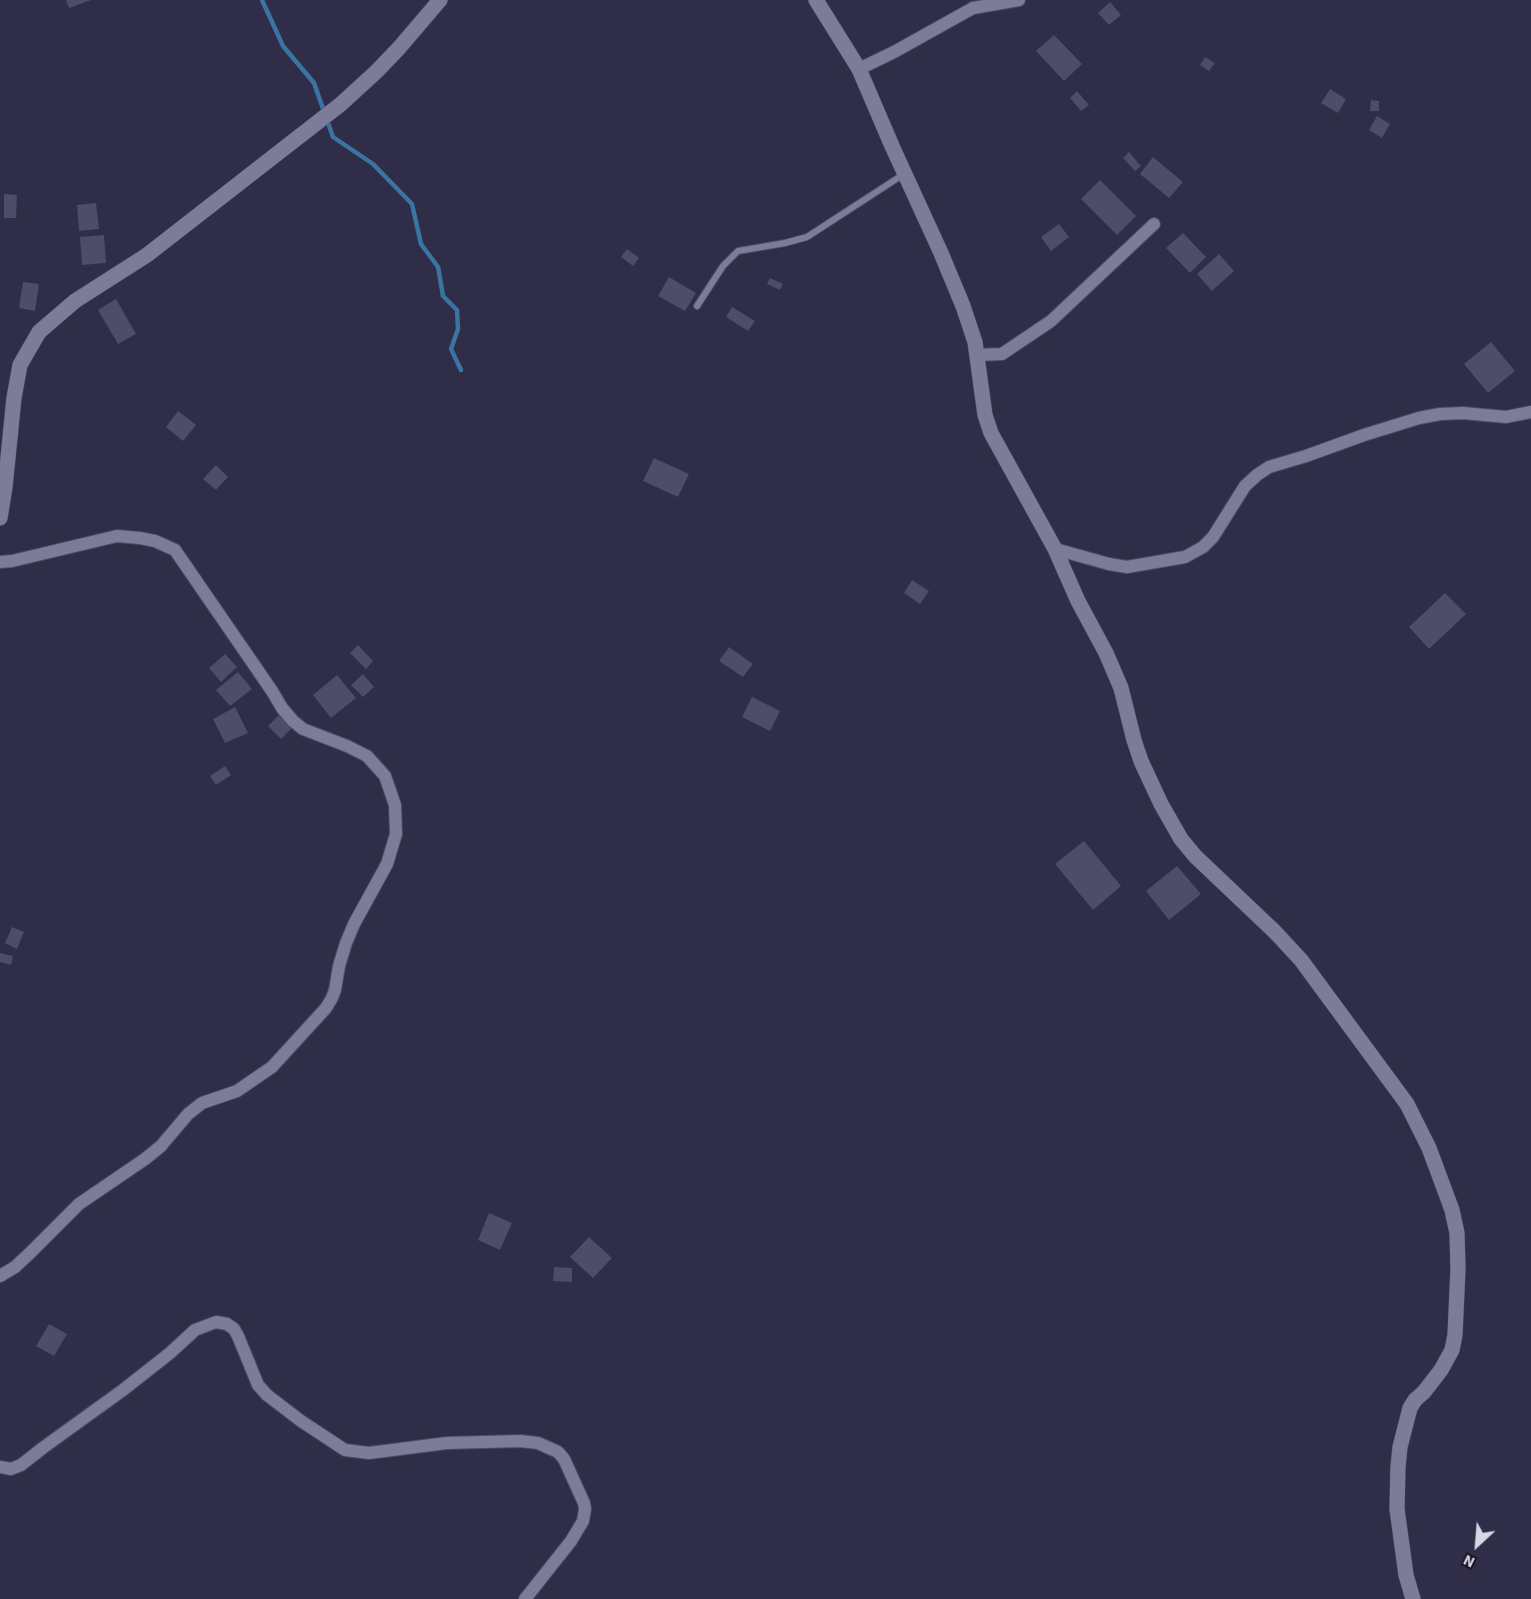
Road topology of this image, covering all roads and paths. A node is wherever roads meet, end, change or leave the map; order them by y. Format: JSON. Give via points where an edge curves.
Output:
{"nodes":[{"id":1,"x":440,"y":0,"type":"edge"},
{"id":2,"x":816,"y":0,"type":"edge"},
{"id":3,"x":1019,"y":0,"type":"edge"},
{"id":4,"x":858,"y":69,"type":"junction"},
{"id":5,"x":904,"y":174,"type":"junction"},
{"id":6,"x":1154,"y":224,"type":"dead end"},
{"id":7,"x":697,"y":306,"type":"dead end"},
{"id":8,"x":976,"y":355,"type":"junction"},
{"id":9,"x":1531,"y":412,"type":"edge"},
{"id":10,"x":0,"y":518,"type":"edge"},
{"id":11,"x":1055,"y":549,"type":"junction"},
{"id":12,"x":0,"y":562,"type":"edge"},
{"id":13,"x":0,"y":1276,"type":"edge"},
{"id":14,"x":0,"y":1467,"type":"edge"},
{"id":15,"x":525,"y":1599,"type":"edge"},
{"id":16,"x":1413,"y":1599,"type":"edge"}],
"edges":[{"from":1,"to":10,"type":"street","via":[[377,71],[326,115],[147,255],[75,301],[39,332],[20,365]]},
{"from":2,"to":4,"type":"street"},
{"from":3,"to":4,"type":"street","via":[[973,8]]},
{"from":4,"to":5,"type":"street"},
{"from":5,"to":7,"type":"lane","via":[[807,237],[738,251],[723,266]]},
{"from":5,"to":8,"type":"street","via":[[963,306]]},
{"from":6,"to":8,"type":"street","via":[[1051,321],[1002,354]]},
{"from":8,"to":11,"type":"street","via":[[991,433]]},
{"from":9,"to":11,"type":"street","via":[[1506,417],[1463,413],[1419,418],[1269,467],[1245,486],[1213,537],[1185,557],[1127,567]]},
{"from":11,"to":16,"type":"street","via":[[1121,688],[1141,761],[1181,839],[1301,960],[1407,1104],[1429,1148],[1452,1210],[1458,1268],[1452,1350],[1433,1382],[1410,1408],[1400,1447],[1397,1509]]},
{"from":12,"to":13,"type":"street","via":[[117,536],[148,539],[175,550],[293,721],[367,756],[385,776],[395,805],[396,834],[387,864],[346,943],[332,998],[318,1016],[272,1067],[237,1091],[202,1103],[145,1159],[79,1204],[15,1267]]},
{"from":14,"to":15,"type":"street","via":[[11,1469],[21,1465],[123,1390],[195,1330],[216,1322],[227,1324],[238,1336],[258,1385],[267,1395],[345,1450],[369,1453],[447,1443],[520,1441],[538,1443],[558,1452],[584,1503],[583,1521]]}]}
